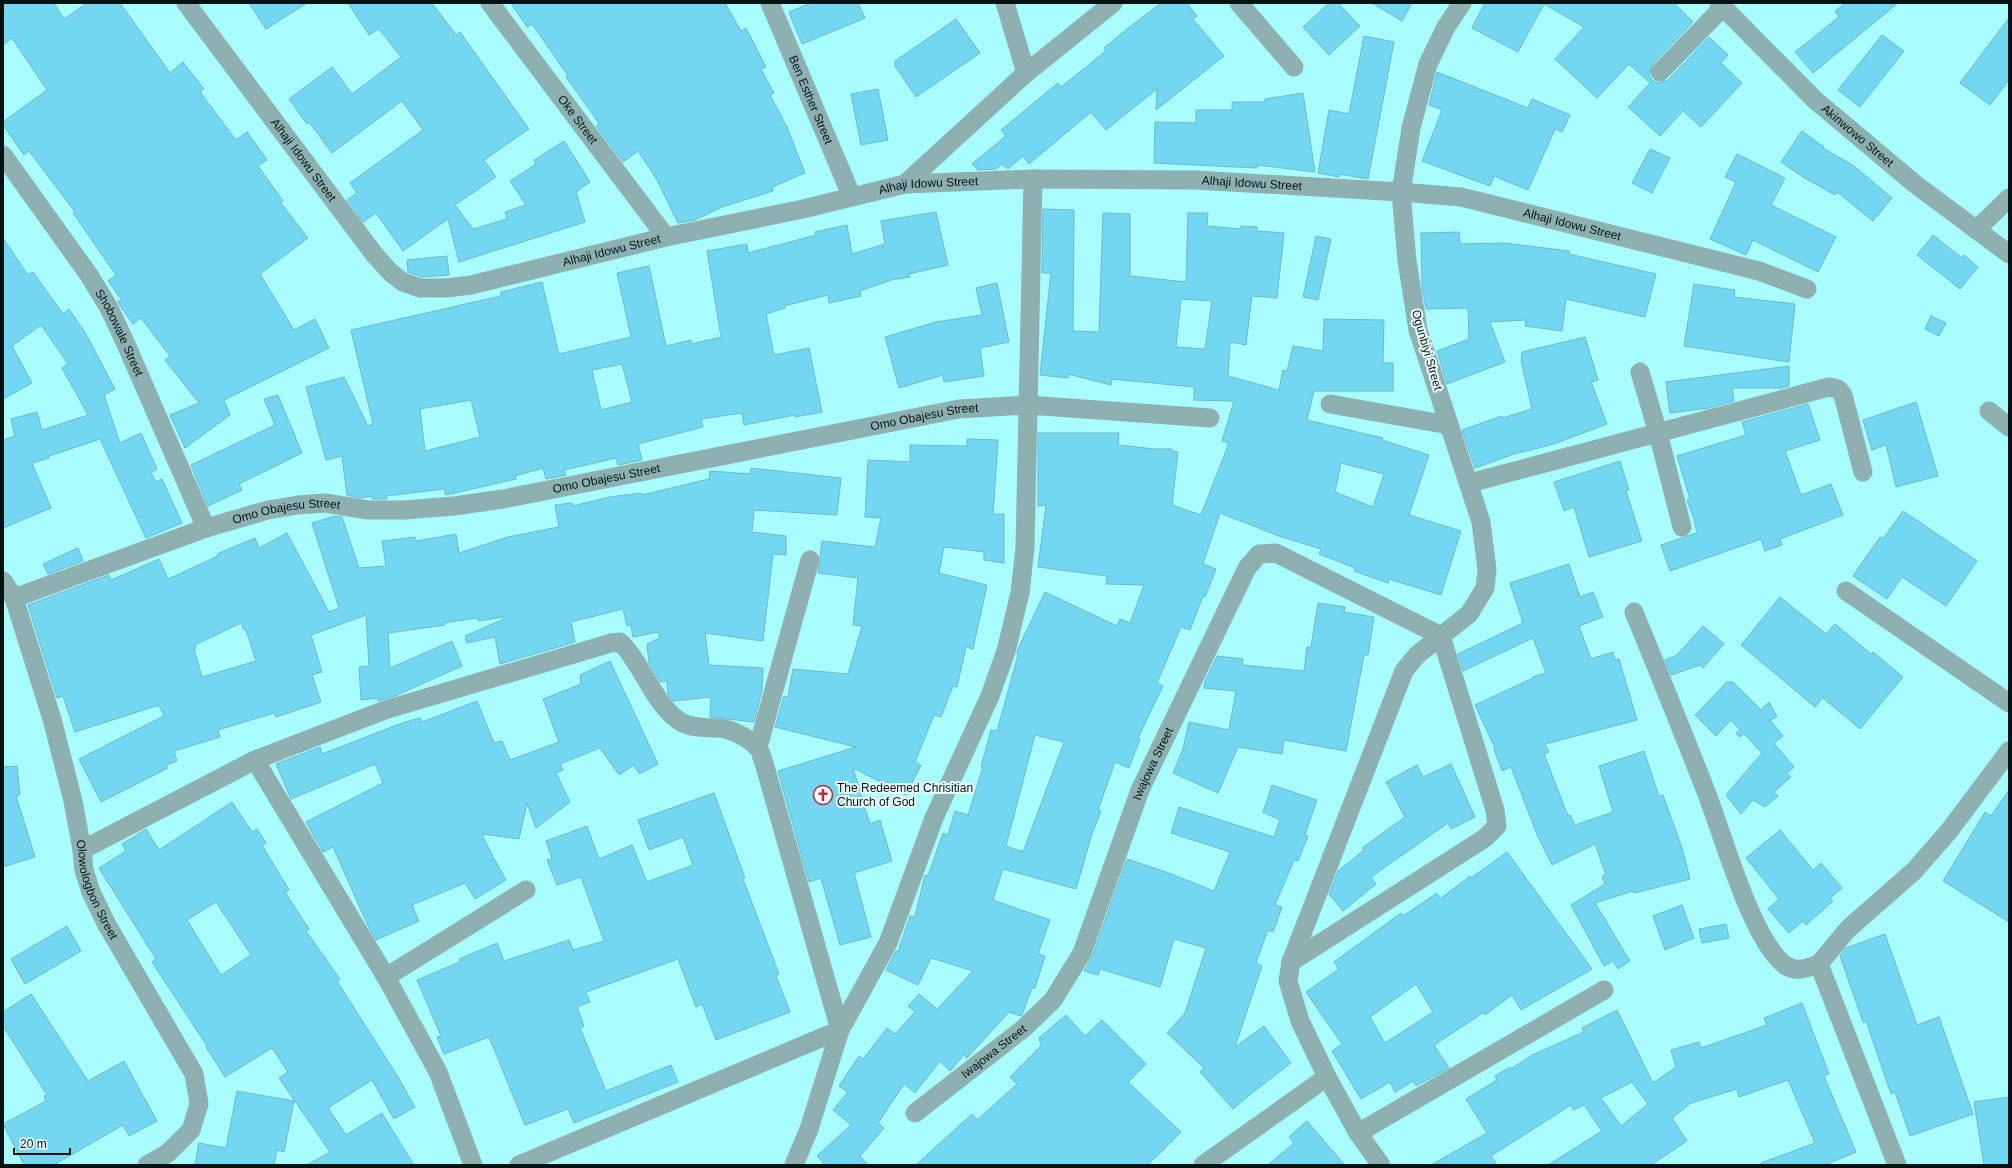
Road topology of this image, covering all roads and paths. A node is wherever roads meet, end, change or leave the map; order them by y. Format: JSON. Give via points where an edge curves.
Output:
{"nodes":[{"id":1,"x":186,"y":3,"type":"edge"},
{"id":2,"x":490,"y":3,"type":"edge"},
{"id":3,"x":770,"y":3,"type":"edge"},
{"id":4,"x":1005,"y":3,"type":"edge"},
{"id":5,"x":1113,"y":3,"type":"edge"},
{"id":6,"x":1239,"y":3,"type":"edge"},
{"id":7,"x":1462,"y":3,"type":"edge"},
{"id":8,"x":1721,"y":5,"type":"edge"},
{"id":9,"x":1294,"y":67,"type":"dead end"},
{"id":10,"x":1660,"y":72,"type":"dead end"},
{"id":11,"x":1026,"y":73,"type":"junction"},
{"id":12,"x":3,"y":155,"type":"edge"},
{"id":13,"x":1032,"y":179,"type":"junction"},
{"id":14,"x":905,"y":184,"type":"junction"},
{"id":15,"x":1401,"y":192,"type":"junction"},
{"id":16,"x":852,"y":196,"type":"junction"},
{"id":17,"x":2009,"y":198,"type":"edge"},
{"id":18,"x":1976,"y":230,"type":"junction"},
{"id":19,"x":666,"y":237,"type":"junction"},
{"id":20,"x":2009,"y":254,"type":"edge"},
{"id":21,"x":1807,"y":289,"type":"dead end"},
{"id":22,"x":1640,"y":372,"type":"dead end"},
{"id":23,"x":1330,"y":404,"type":"dead end"},
{"id":24,"x":1028,"y":405,"type":"junction"},
{"id":25,"x":1989,"y":411,"type":"dead end"},
{"id":26,"x":1210,"y":418,"type":"dead end"},
{"id":27,"x":1449,"y":425,"type":"junction"},
{"id":28,"x":2009,"y":427,"type":"edge"},
{"id":29,"x":1658,"y":433,"type":"junction"},
{"id":30,"x":1863,"y":472,"type":"dead end"},
{"id":31,"x":1470,"y":483,"type":"junction"},
{"id":32,"x":1682,"y":527,"type":"dead end"},
{"id":33,"x":206,"y":528,"type":"junction"},
{"id":34,"x":810,"y":560,"type":"dead end"},
{"id":35,"x":3,"y":581,"type":"edge"},
{"id":36,"x":1846,"y":591,"type":"dead end"},
{"id":37,"x":14,"y":598,"type":"junction"},
{"id":38,"x":1634,"y":612,"type":"dead end"},
{"id":39,"x":1440,"y":636,"type":"junction"},
{"id":40,"x":2009,"y":703,"type":"edge"},
{"id":41,"x":758,"y":747,"type":"junction"},
{"id":42,"x":2009,"y":751,"type":"edge"},
{"id":43,"x":255,"y":760,"type":"junction"},
{"id":44,"x":82,"y":850,"type":"junction"},
{"id":45,"x":526,"y":890,"type":"dead end"},
{"id":46,"x":1291,"y":962,"type":"junction"},
{"id":47,"x":1819,"y":964,"type":"junction"},
{"id":48,"x":386,"y":977,"type":"junction"},
{"id":49,"x":1604,"y":990,"type":"dead end"},
{"id":50,"x":840,"y":1030,"type":"junction"},
{"id":51,"x":1327,"y":1077,"type":"junction"},
{"id":52,"x":914,"y":1113,"type":"dead end"},
{"id":53,"x":1358,"y":1133,"type":"junction"},
{"id":54,"x":147,"y":1165,"type":"edge"},
{"id":55,"x":473,"y":1165,"type":"edge"},
{"id":56,"x":519,"y":1165,"type":"edge"},
{"id":57,"x":794,"y":1165,"type":"edge"},
{"id":58,"x":1203,"y":1165,"type":"edge"},
{"id":59,"x":1381,"y":1165,"type":"edge"},
{"id":60,"x":1897,"y":1165,"type":"edge"}],
"edges":[{"from":1,"to":19,"type":"street","name":"Alhaji Idowu Street","via":[[374,254],[402,282],[420,288],[471,285]]},
{"from":2,"to":19,"type":"street","name":"Oke Street"},
{"from":3,"to":16,"type":"street","name":"Ben Esther Street"},
{"from":4,"to":11,"type":"street"},
{"from":5,"to":11,"type":"street"},
{"from":6,"to":9,"type":"street"},
{"from":7,"to":15,"type":"street","name":"Ogunbiyi Street","via":[[1446,27],[1428,64],[1411,128]]},
{"from":8,"to":10,"type":"street"},
{"from":8,"to":18,"type":"street","name":"Akinwowo Street","via":[[1814,100],[1915,184]]},
{"from":11,"to":14,"type":"street"},
{"from":12,"to":33,"type":"street","name":"Shobowale Street","via":[[89,275],[109,308]]},
{"from":13,"to":14,"type":"street","name":"Alhaji Idowu Street"},
{"from":13,"to":15,"type":"street","name":"Alhaji Idowu Street","via":[[1196,180]]},
{"from":13,"to":24,"type":"street"},
{"from":14,"to":16,"type":"street","name":"Alhaji Idowu Street"},
{"from":15,"to":21,"type":"street","name":"Alhaji Idowu Street","via":[[1461,197],[1759,271]]},
{"from":15,"to":27,"type":"street","name":"Ogunbiyi Street","via":[[1408,268],[1418,330]]},
{"from":16,"to":19,"type":"street","name":"Alhaji Idowu Street","via":[[803,209]]},
{"from":17,"to":18,"type":"street"},
{"from":18,"to":20,"type":"street","name":"Akinwowo Street"},
{"from":22,"to":29,"type":"street"},
{"from":23,"to":27,"type":"street"},
{"from":24,"to":26,"type":"street","name":"Omo Obajesu Street"},
{"from":24,"to":33,"type":"street","name":"Omo Obajesu Street","via":[[959,410],[503,499],[454,506],[368,510],[325,503],[298,504]]},
{"from":24,"to":50,"type":"street","via":[[1026,548],[1020,593],[1006,651],[990,696],[931,825],[888,943]]},
{"from":25,"to":28,"type":"street"},
{"from":27,"to":31,"type":"street","name":"Ogunbiyi Street"},
{"from":29,"to":30,"type":"street","via":[[1828,387],[1838,389],[1843,395]]},
{"from":29,"to":31,"type":"street"},
{"from":29,"to":32,"type":"street"},
{"from":31,"to":39,"type":"street","name":"Ogunbiyi Street","via":[[1481,522],[1487,570],[1485,588],[1469,614]]},
{"from":33,"to":37,"type":"street","name":"Omo Obajesu Street"},
{"from":34,"to":41,"type":"street"},
{"from":35,"to":37,"type":"street","name":"Olowologbon Street"},
{"from":36,"to":40,"type":"street"},
{"from":37,"to":44,"type":"street","name":"Olowologbon Street","via":[[52,719],[73,801]]},
{"from":38,"to":47,"type":"street","via":[[1759,930],[1784,964],[1793,969],[1806,969]]},
{"from":39,"to":46,"type":"street","name":"Ogunbiyi Street","via":[[1417,655],[1404,671]]},
{"from":39,"to":46,"type":"street","via":[[1495,810],[1497,826],[1485,838]]},
{"from":39,"to":52,"type":"street","name":"Iwajowa Street","via":[[1276,553],[1259,554],[1247,568],[1140,790],[1078,960],[1052,1000],[1024,1028]]},
{"from":41,"to":43,"type":"street","via":[[740,735],[721,728],[697,727],[682,723],[650,687],[620,642],[385,710]]},
{"from":41,"to":50,"type":"street"},
{"from":42,"to":47,"type":"street","via":[[1949,831],[1914,871],[1848,930]]},
{"from":43,"to":44,"type":"street"},
{"from":43,"to":48,"type":"street"},
{"from":44,"to":54,"type":"street","name":"Olowologbon Street","via":[[88,884],[107,925],[194,1074],[199,1104],[191,1130],[168,1153]]},
{"from":45,"to":48,"type":"street"},
{"from":46,"to":51,"type":"street","name":"Ogunbiyi Street","via":[[1288,981],[1293,1003]]},
{"from":47,"to":60,"type":"street"},
{"from":48,"to":55,"type":"street","via":[[438,1072]]},
{"from":49,"to":53,"type":"street"},
{"from":50,"to":56,"type":"street"},
{"from":50,"to":57,"type":"street","via":[[809,1129]]},
{"from":51,"to":53,"type":"street","name":"Ogunbiyi Street"},
{"from":51,"to":58,"type":"street"},
{"from":53,"to":59,"type":"street","name":"Ogunbiyi Street"}]}
